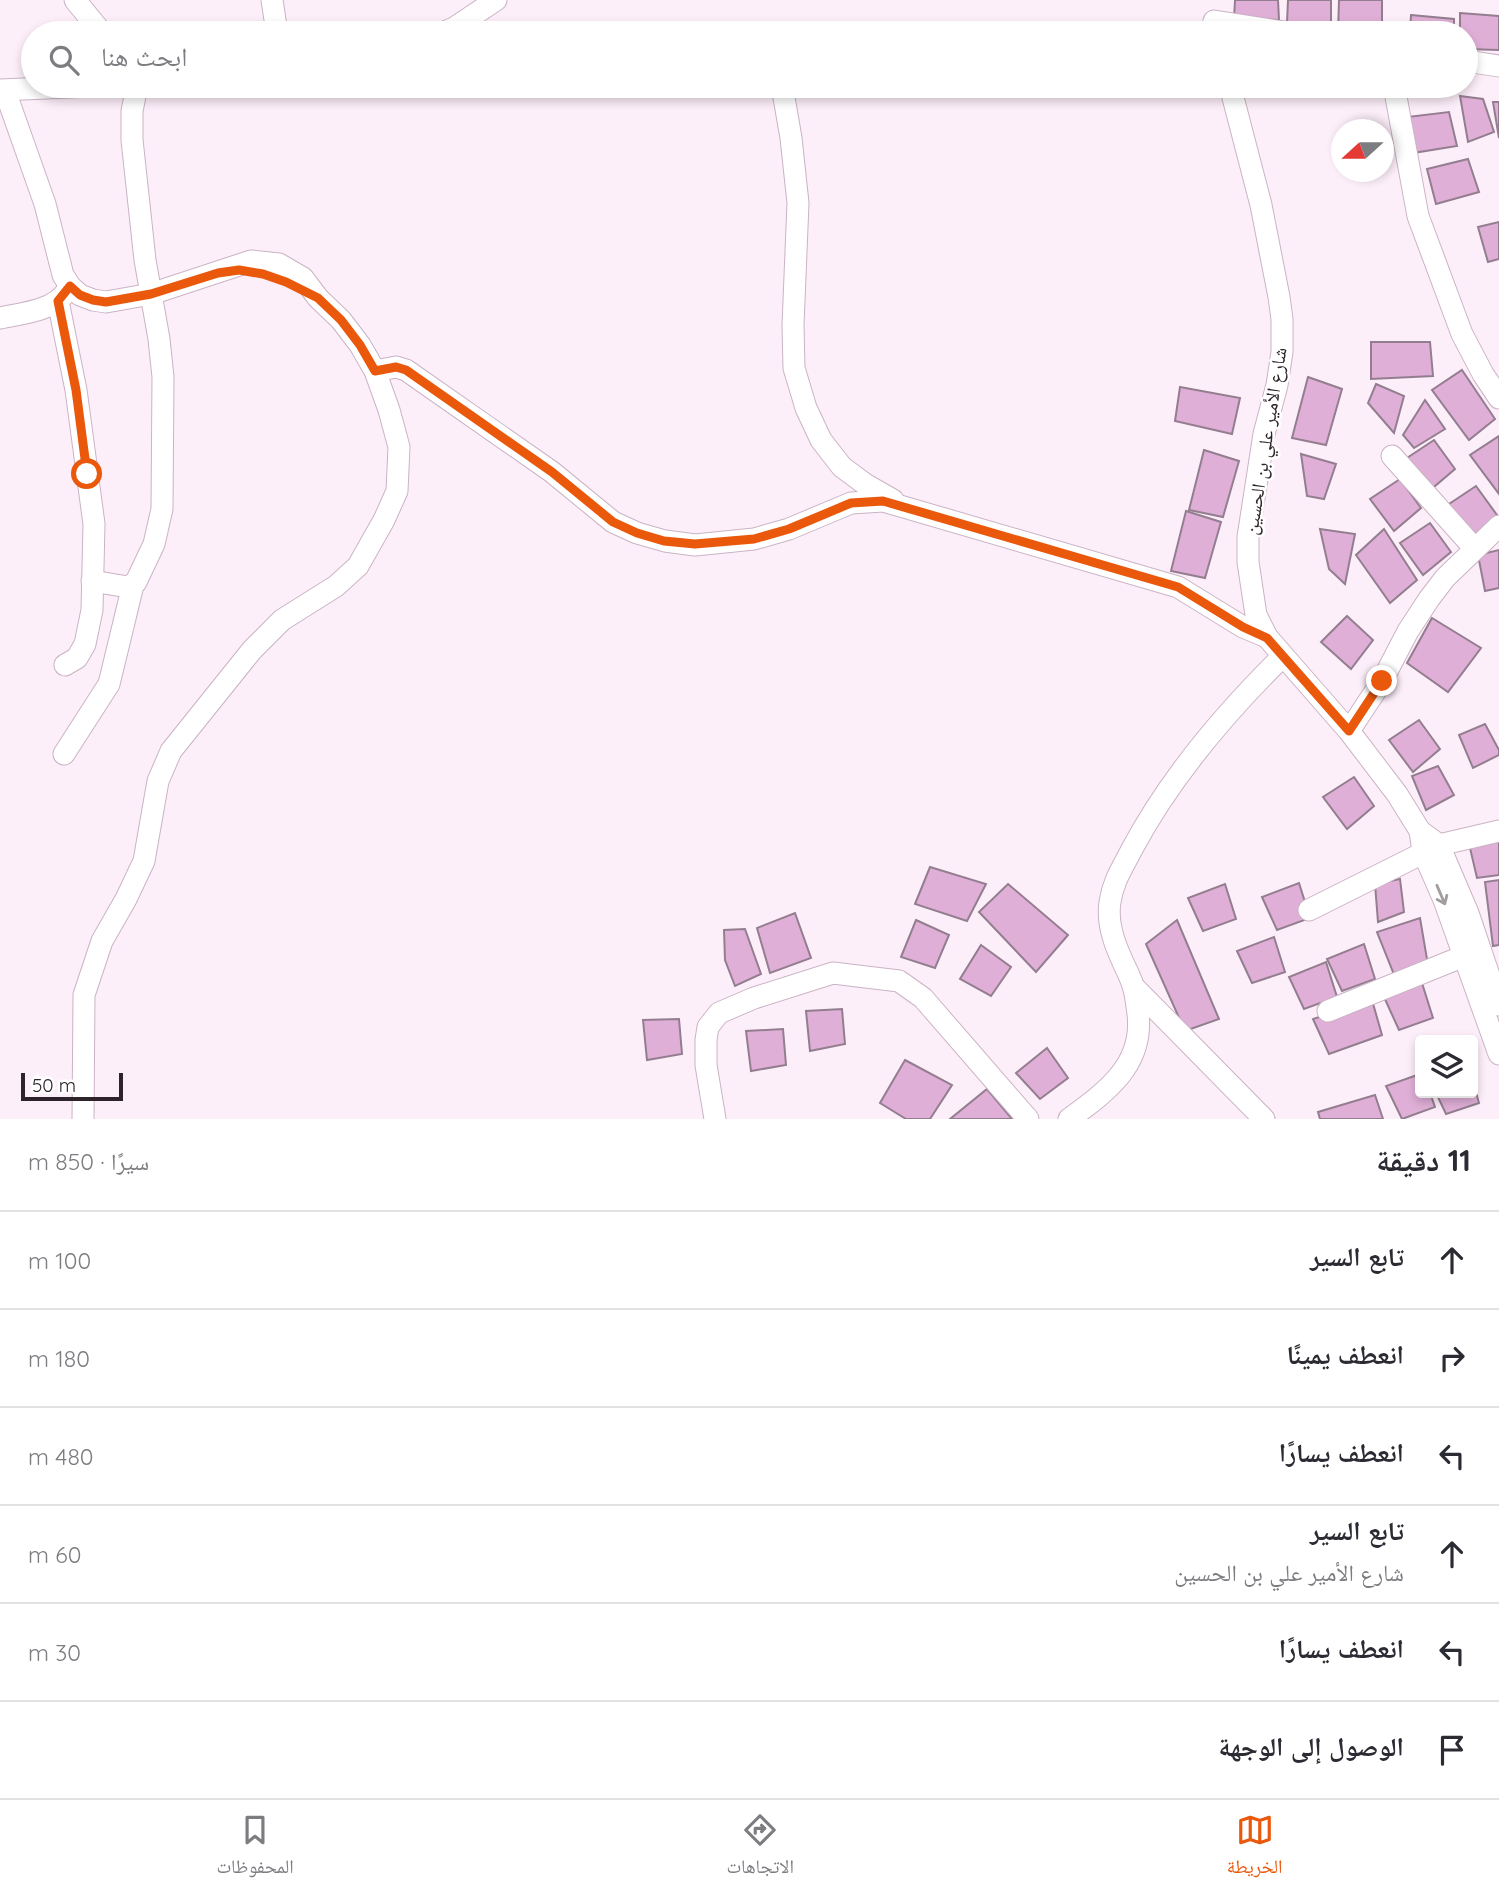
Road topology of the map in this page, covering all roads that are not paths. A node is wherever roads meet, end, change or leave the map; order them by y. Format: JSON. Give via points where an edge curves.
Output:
{"nodes":[{"id":1,"x":75,"y":0,"type":"edge"},
{"id":2,"x":272,"y":0,"type":"edge"},
{"id":3,"x":496,"y":0,"type":"edge"},
{"id":4,"x":92,"y":21,"type":"edge"},
{"id":5,"x":275,"y":21,"type":"edge"},
{"id":6,"x":466,"y":21,"type":"edge"},
{"id":7,"x":1478,"y":63,"type":"edge"},
{"id":8,"x":1499,"y":66,"type":"edge"},
{"id":9,"x":21,"y":89,"type":"edge"},
{"id":10,"x":3,"y":90,"type":"edge"},
{"id":11,"x":135,"y":98,"type":"edge"},
{"id":12,"x":784,"y":98,"type":"edge"},
{"id":13,"x":1233,"y":98,"type":"edge"},
{"id":14,"x":1396,"y":98,"type":"edge"},
{"id":15,"x":64,"y":293,"type":"junction"},
{"id":16,"x":151,"y":294,"type":"junction"},
{"id":17,"x":0,"y":318,"type":"edge"},
{"id":18,"x":375,"y":371,"type":"junction"},
{"id":19,"x":1499,"y":398,"type":"edge"},
{"id":20,"x":1392,"y":456,"type":"dead end"},
{"id":21,"x":907,"y":508,"type":"junction"},
{"id":22,"x":1499,"y":526,"type":"edge"},
{"id":23,"x":1475,"y":549,"type":"junction"},
{"id":24,"x":92,"y":581,"type":"junction"},
{"id":25,"x":133,"y":585,"type":"junction"},
{"id":26,"x":1267,"y":638,"type":"junction"},
{"id":27,"x":1283,"y":656,"type":"junction"},
{"id":28,"x":65,"y":665,"type":"dead end"},
{"id":29,"x":1349,"y":731,"type":"junction"},
{"id":30,"x":64,"y":754,"type":"dead end"},
{"id":31,"x":1499,"y":831,"type":"edge"},
{"id":32,"x":1431,"y":849,"type":"junction"},
{"id":33,"x":1309,"y":910,"type":"dead end"},
{"id":34,"x":1464,"y":956,"type":"junction"},
{"id":35,"x":1135,"y":988,"type":"junction"},
{"id":36,"x":1499,"y":1005,"type":"edge"},
{"id":37,"x":1328,"y":1011,"type":"dead end"},
{"id":38,"x":1499,"y":1054,"type":"edge"},
{"id":39,"x":83,"y":1119,"type":"edge"},
{"id":40,"x":715,"y":1119,"type":"edge"},
{"id":41,"x":1028,"y":1119,"type":"edge"},
{"id":42,"x":1069,"y":1119,"type":"edge"},
{"id":43,"x":1264,"y":1119,"type":"edge"}],
"edges":[{"from":1,"to":4,"type":"street"},
{"from":2,"to":5,"type":"street"},
{"from":3,"to":6,"type":"street"},
{"from":7,"to":8,"type":"street"},
{"from":9,"to":10,"type":"street"},
{"from":10,"to":15,"type":"street","via":[[45,204]]},
{"from":11,"to":16,"type":"street","via":[[132,139]]},
{"from":12,"to":21,"type":"street","via":[[798,203],[794,368],[821,440],[842,467]]},
{"from":13,"to":26,"type":"street","name":"شارع الأمير علي بن الحسين","via":[[1261,205],[1282,319],[1279,374],[1264,434],[1248,537],[1251,590]]},
{"from":14,"to":19,"type":"street","via":[[1418,216],[1462,334]]},
{"from":15,"to":16,"type":"street","via":[[106,302]]},
{"from":15,"to":17,"type":"street","via":[[41,309]]},
{"from":15,"to":24,"type":"street","via":[[94,524]]},
{"from":16,"to":18,"type":"street","via":[[218,273],[263,274],[318,298],[341,320]]},
{"from":16,"to":25,"type":"street","via":[[163,377],[162,509],[154,544]]},
{"from":18,"to":21,"type":"street","via":[[406,370],[552,472],[613,522],[664,541],[695,544],[754,539],[851,503],[883,501]]},
{"from":18,"to":39,"type":"street","via":[[399,447],[397,491],[358,566],[336,586],[282,620],[171,751],[158,781],[144,861],[102,941],[84,995]]},
{"from":20,"to":23,"type":"street"},
{"from":21,"to":26,"type":"street","via":[[1178,587]]},
{"from":22,"to":23,"type":"street"},
{"from":23,"to":29,"type":"street","via":[[1429,599]]},
{"from":24,"to":25,"type":"street"},
{"from":24,"to":28,"type":"street","via":[[85,644]]},
{"from":25,"to":30,"type":"street","via":[[109,684]]},
{"from":26,"to":27,"type":"street","name":"شارع الأمير علي بن الحسين"},
{"from":27,"to":29,"type":"street","name":"شارع الأمير علي بن الحسين"},
{"from":27,"to":35,"type":"street","via":[[1194,754],[1146,822],[1117,874],[1109,904],[1110,927]]},
{"from":29,"to":32,"type":"street","name":"شارع الأمير علي بن الحسين"},
{"from":31,"to":32,"type":"street"},
{"from":32,"to":33,"type":"street"},
{"from":32,"to":34,"type":"street","name":"شارع الأمير علي بن الحسين","one_way":true},
{"from":32,"to":36,"type":"street","via":[[1468,913]]},
{"from":34,"to":37,"type":"street"},
{"from":34,"to":38,"type":"street","name":"شارع الأمير علي بن الحسين"},
{"from":35,"to":42,"type":"street","via":[[1140,1027],[1133,1059],[1118,1078]]},
{"from":35,"to":43,"type":"street"},
{"from":40,"to":41,"type":"street","via":[[706,1040],[708,1027],[719,1013],[833,973],[899,981],[923,998]]}]}
